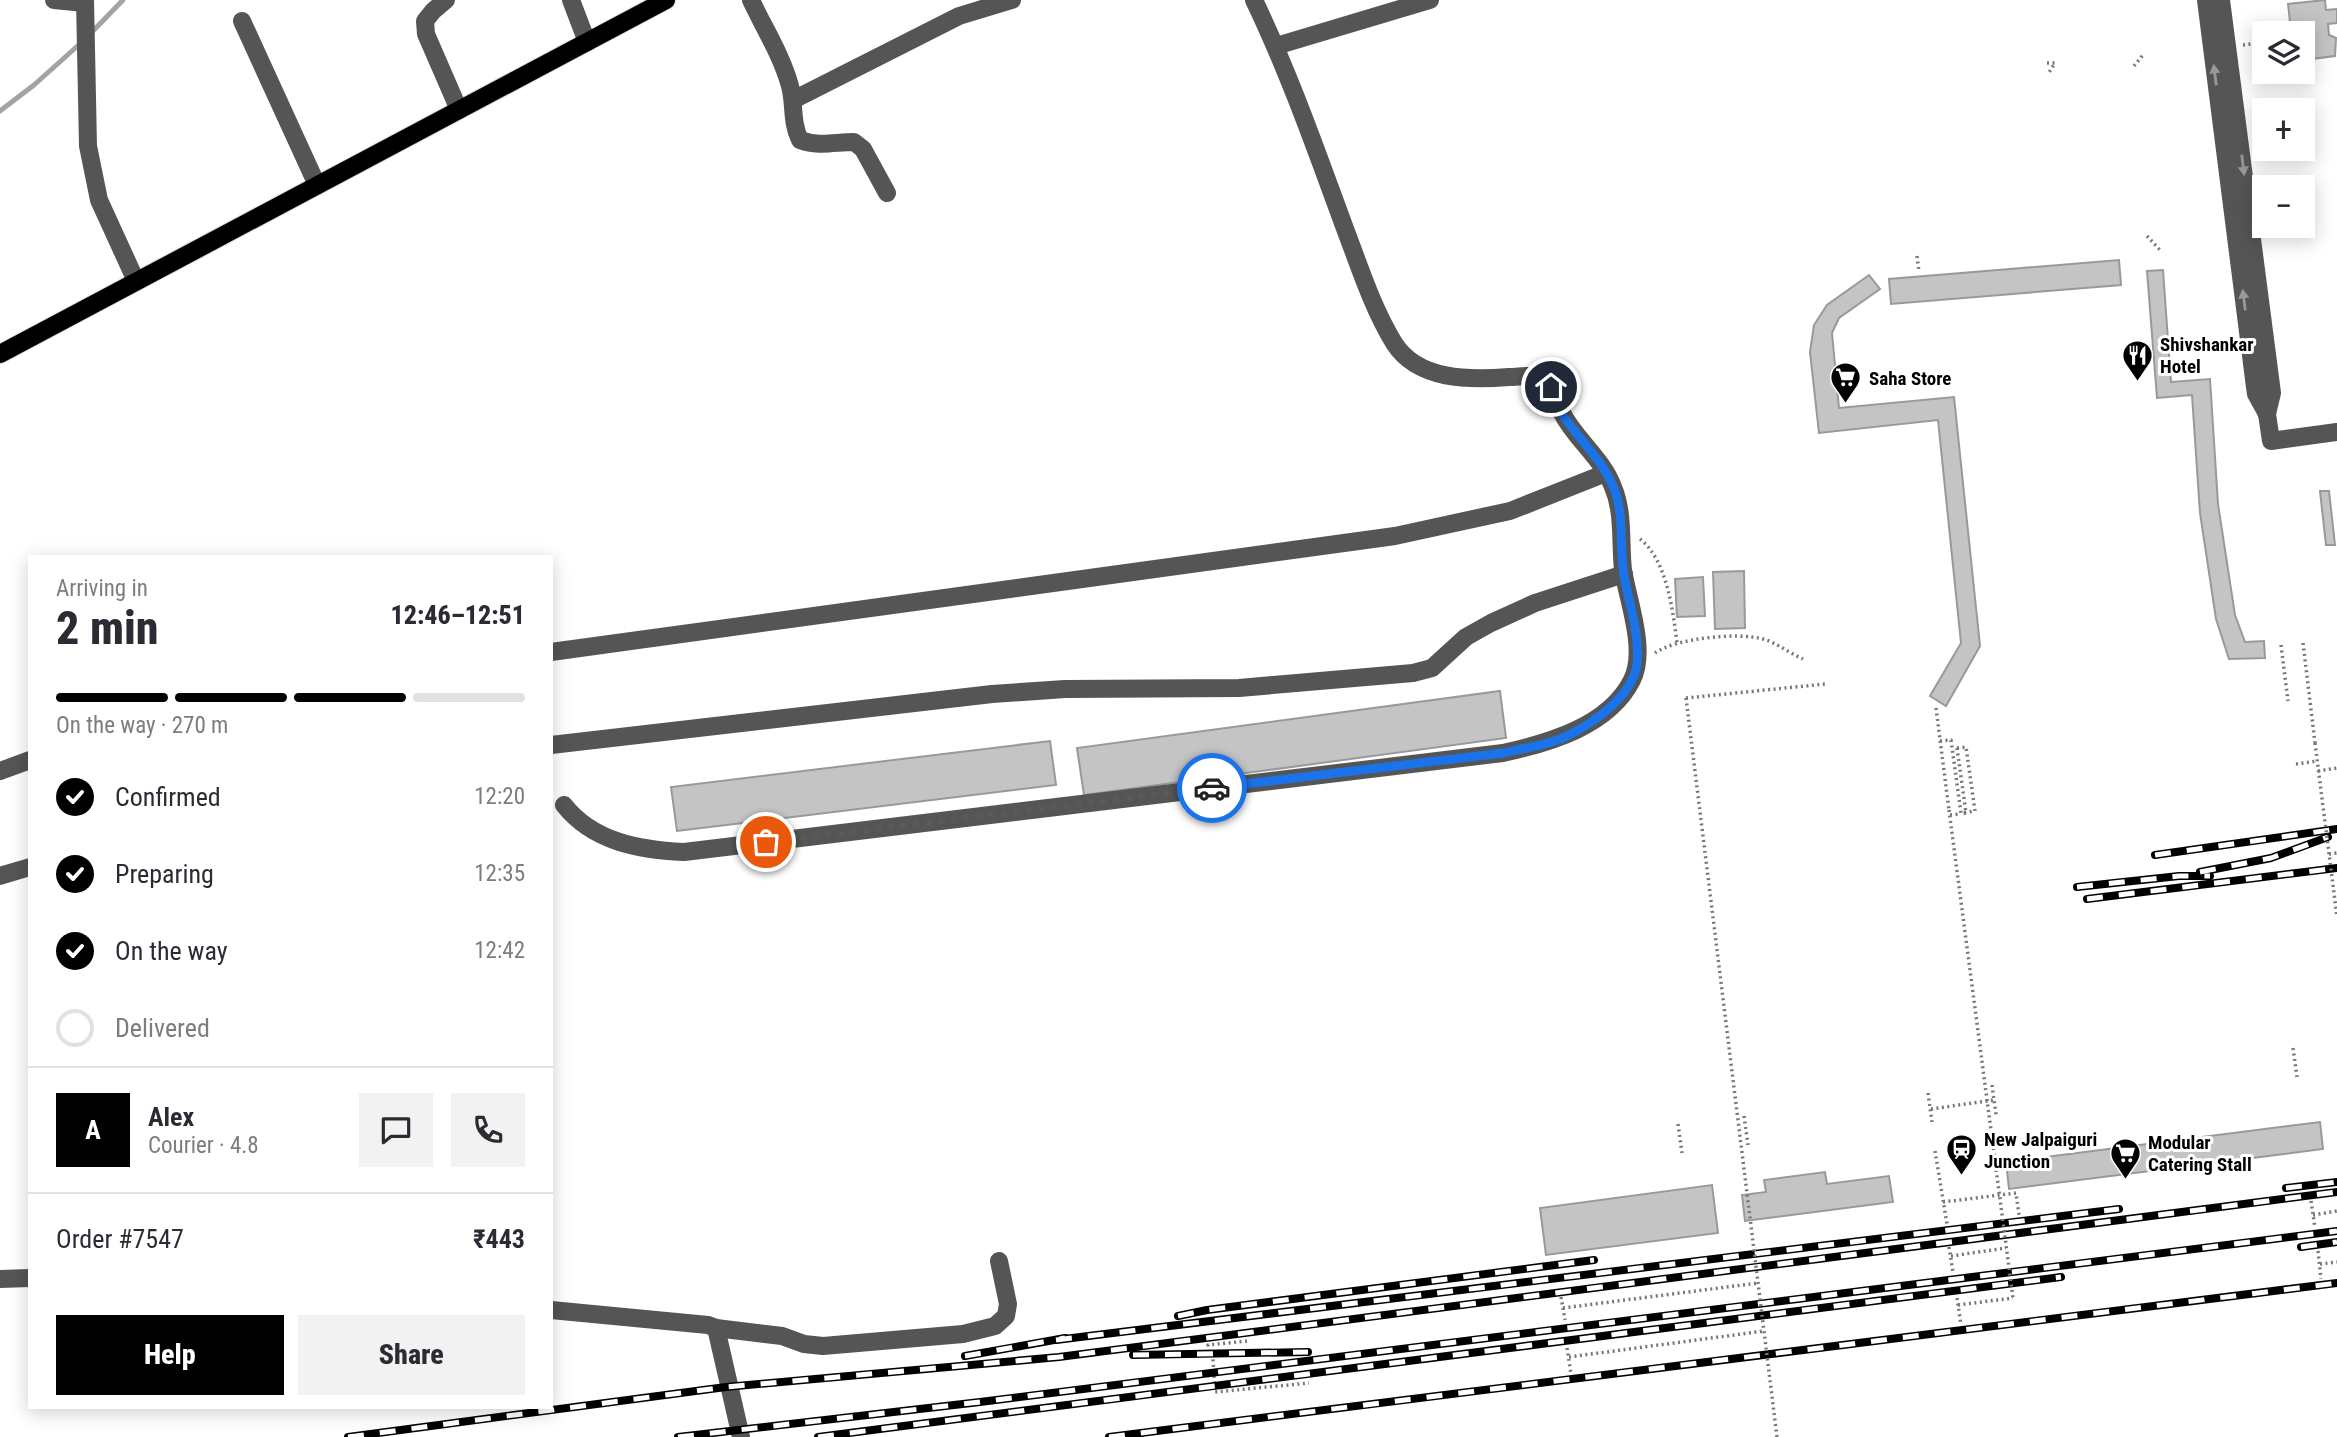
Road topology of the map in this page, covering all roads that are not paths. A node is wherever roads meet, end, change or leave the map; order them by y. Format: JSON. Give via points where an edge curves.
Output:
{"nodes":[{"id":1,"x":54,"y":0,"type":"edge"},
{"id":2,"x":446,"y":0,"type":"edge"},
{"id":3,"x":571,"y":0,"type":"edge"},
{"id":4,"x":666,"y":0,"type":"edge"},
{"id":5,"x":751,"y":0,"type":"edge"},
{"id":6,"x":1012,"y":0,"type":"edge"},
{"id":7,"x":1254,"y":0,"type":"edge"},
{"id":8,"x":1430,"y":0,"type":"edge"},
{"id":9,"x":2206,"y":0,"type":"edge"},
{"id":10,"x":2221,"y":0,"type":"edge"},
{"id":11,"x":85,"y":4,"type":"edge"},
{"id":12,"x":242,"y":20,"type":"dead end"},
{"id":13,"x":587,"y":42,"type":"junction"},
{"id":14,"x":1276,"y":46,"type":"junction"},
{"id":15,"x":793,"y":100,"type":"junction"},
{"id":16,"x":459,"y":110,"type":"junction"},
{"id":17,"x":317,"y":185,"type":"junction"},
{"id":18,"x":887,"y":193,"type":"dead end"},
{"id":19,"x":136,"y":281,"type":"junction"},
{"id":20,"x":0,"y":354,"type":"edge"},
{"id":21,"x":2267,"y":414,"type":"junction"},
{"id":22,"x":2337,"y":432,"type":"edge"},
{"id":23,"x":1606,"y":473,"type":"junction"},
{"id":24,"x":1624,"y":574,"type":"junction"},
{"id":25,"x":553,"y":652,"type":"edge"},
{"id":26,"x":553,"y":746,"type":"edge"},
{"id":27,"x":28,"y":761,"type":"edge"},
{"id":28,"x":0,"y":771,"type":"edge"},
{"id":29,"x":564,"y":805,"type":"dead end"},
{"id":30,"x":28,"y":868,"type":"edge"},
{"id":31,"x":0,"y":876,"type":"edge"},
{"id":32,"x":999,"y":1261,"type":"dead end"},
{"id":33,"x":28,"y":1278,"type":"edge"},
{"id":34,"x":0,"y":1279,"type":"edge"},
{"id":35,"x":553,"y":1310,"type":"edge"},
{"id":36,"x":716,"y":1328,"type":"junction"},
{"id":37,"x":741,"y":1437,"type":"edge"}],
"edges":[{"from":1,"to":11,"type":"street"},
{"from":2,"to":16,"type":"street","via":[[425,21],[426,34]]},
{"from":3,"to":13,"type":"street"},
{"from":4,"to":13,"type":"main road"},
{"from":5,"to":15,"type":"street","via":[[785,69]]},
{"from":6,"to":15,"type":"street","via":[[959,16]]},
{"from":7,"to":14,"type":"street"},
{"from":8,"to":14,"type":"street"},
{"from":21,"to":9,"type":"street","one_way":true,"via":[[2256,394]]},
{"from":10,"to":21,"type":"street","one_way":true,"via":[[2272,393]]},
{"from":11,"to":19,"type":"street","via":[[88,146],[99,200]]},
{"from":12,"to":17,"type":"street"},
{"from":13,"to":16,"type":"main road"},
{"from":14,"to":23,"type":"street","via":[[1380,316],[1402,354],[1422,367],[1454,377],[1541,378]]},
{"from":15,"to":18,"type":"street","via":[[800,140],[825,145],[854,142],[863,149]]},
{"from":16,"to":17,"type":"main road"},
{"from":17,"to":19,"type":"main road"},
{"from":19,"to":20,"type":"main road"},
{"from":21,"to":22,"type":"street","via":[[2271,441]]},
{"from":23,"to":24,"type":"street","via":[[1614,488],[1623,535]]},
{"from":23,"to":25,"type":"street","via":[[1510,511],[1395,536]]},
{"from":24,"to":26,"type":"street","via":[[1490,623],[1466,637],[1432,668],[1413,673],[1239,688],[1004,693]]},
{"from":24,"to":29,"type":"street","via":[[1637,655],[1632,680],[1623,694],[1569,735],[1503,753],[684,852],[627,845],[585,825]]},
{"from":27,"to":28,"type":"street"},
{"from":30,"to":31,"type":"street"},
{"from":32,"to":36,"type":"street","via":[[1006,1316],[995,1326],[963,1334],[823,1346]]},
{"from":33,"to":34,"type":"street"},
{"from":35,"to":36,"type":"street"},
{"from":36,"to":37,"type":"street"}]}
